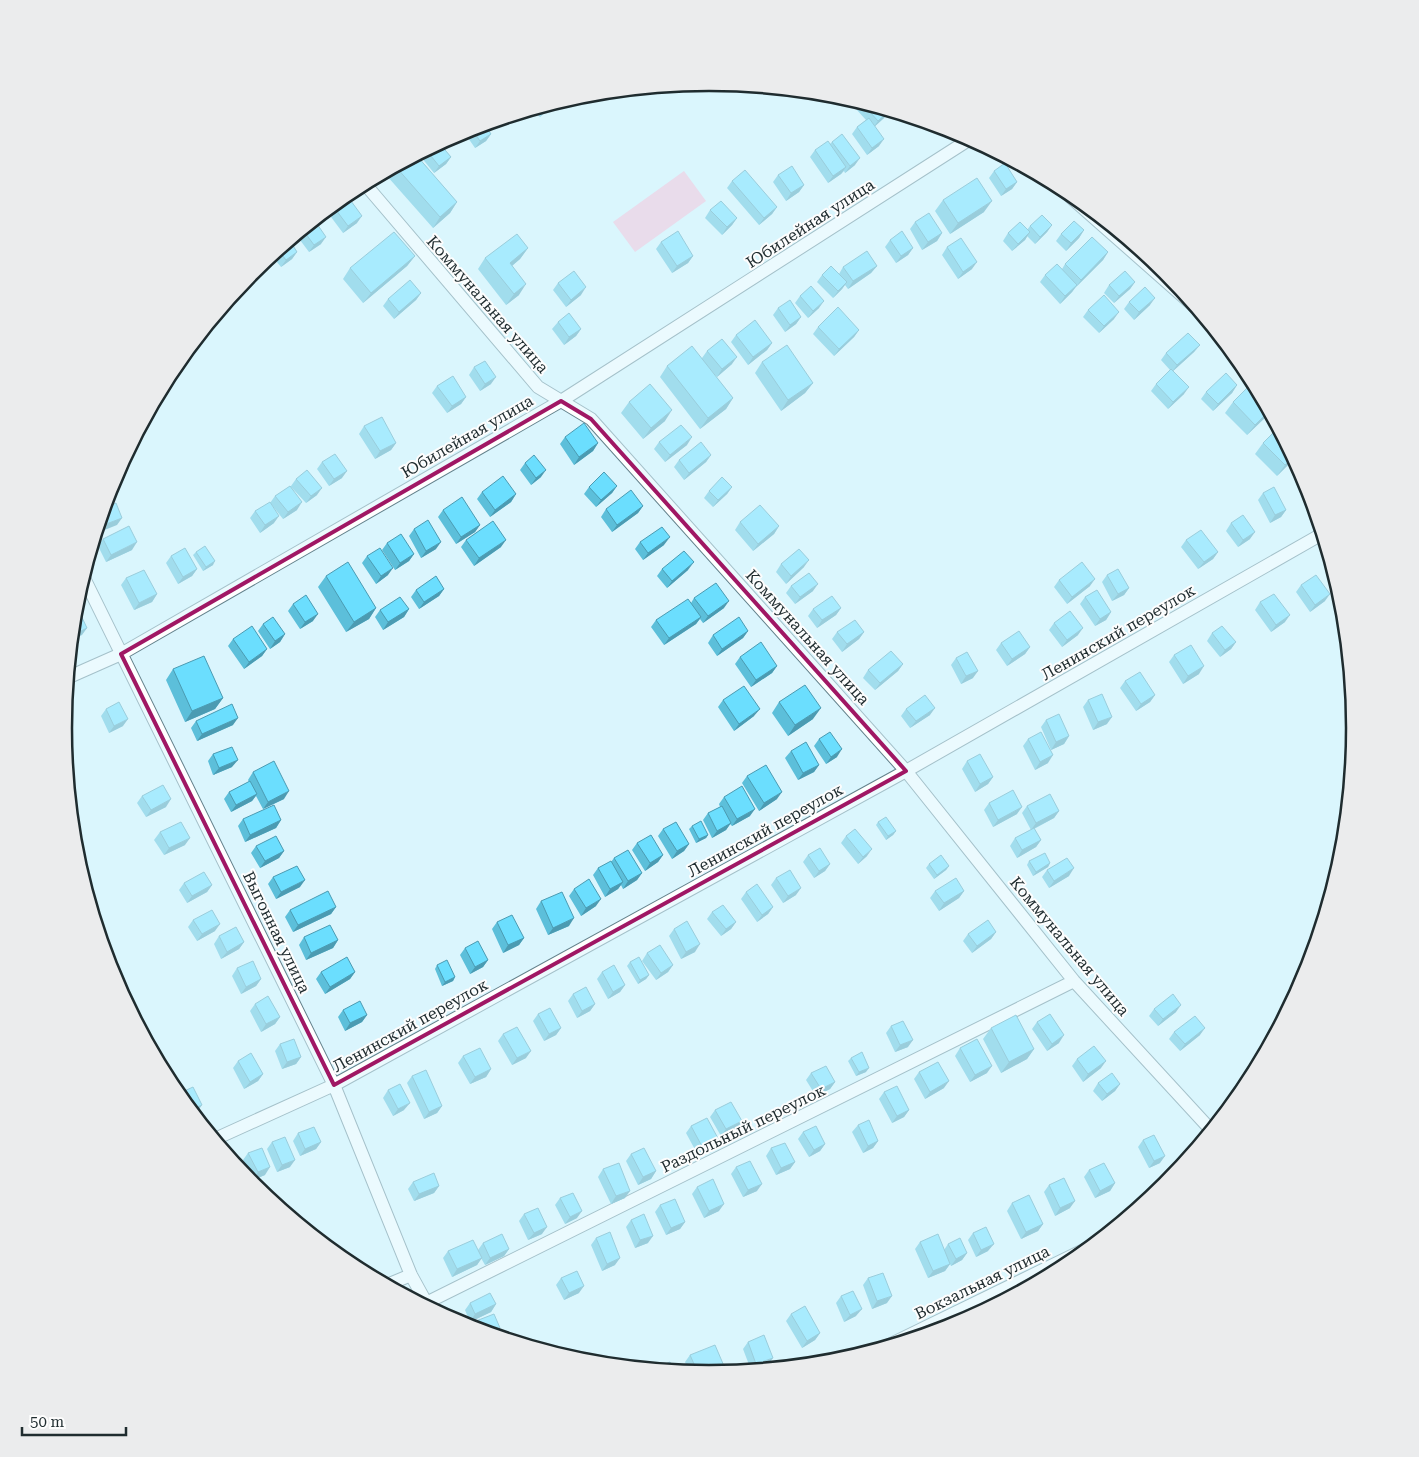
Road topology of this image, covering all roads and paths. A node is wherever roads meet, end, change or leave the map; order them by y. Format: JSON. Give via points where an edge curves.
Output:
{"nodes":[{"id":1,"x":962,"y":144,"type":"edge"},
{"id":2,"x":370,"y":190,"type":"edge"},
{"id":3,"x":561,"y":401,"type":"junction"},
{"id":4,"x":1317,"y":537,"type":"edge"},
{"id":5,"x":89,"y":588,"type":"edge"},
{"id":6,"x":121,"y":654,"type":"junction"},
{"id":7,"x":75,"y":674,"type":"edge"},
{"id":8,"x":906,"y":771,"type":"junction"},
{"id":9,"x":1074,"y":981,"type":"junction"},
{"id":10,"x":334,"y":1085,"type":"junction"},
{"id":11,"x":1207,"y":1126,"type":"edge"},
{"id":12,"x":221,"y":1136,"type":"edge"},
{"id":13,"x":1048,"y":1268,"type":"edge"},
{"id":14,"x":411,"y":1275,"type":"junction"},
{"id":15,"x":394,"y":1282,"type":"edge"},
{"id":16,"x":423,"y":1297,"type":"edge"},
{"id":17,"x":433,"y":1302,"type":"edge"},
{"id":18,"x":922,"y":1329,"type":"edge"}],
"edges":[{"from":1,"to":3,"type":"street","name":"Юбилейная улица"},
{"from":2,"to":3,"type":"street","name":"Коммунальная улица","via":[[538,387]]},
{"from":3,"to":6,"type":"street","name":"Юбилейная улица"},
{"from":3,"to":8,"type":"street","name":"Коммунальная улица","via":[[592,419]]},
{"from":4,"to":8,"type":"street","name":"Ленинский переулок"},
{"from":5,"to":6,"type":"street","name":"Выгонная улица"},
{"from":6,"to":7,"type":"street","name":"Юбилейная улица"},
{"from":6,"to":10,"type":"street","name":"Выгонная улица"},
{"from":8,"to":9,"type":"street","name":"Коммунальная улица"},
{"from":8,"to":10,"type":"street","name":"Ленинский переулок"},
{"from":9,"to":11,"type":"street","name":"Коммунальная улица"},
{"from":9,"to":17,"type":"street","name":"Раздольный переулок"},
{"from":10,"to":12,"type":"street","name":"Ленинский переулок"},
{"from":10,"to":14,"type":"street","name":"Выгонная улица"},
{"from":13,"to":18,"type":"street","name":"Вокзальная улица"},
{"from":14,"to":15,"type":"street"},
{"from":14,"to":16,"type":"street","name":"Выгонная улица"}]}
